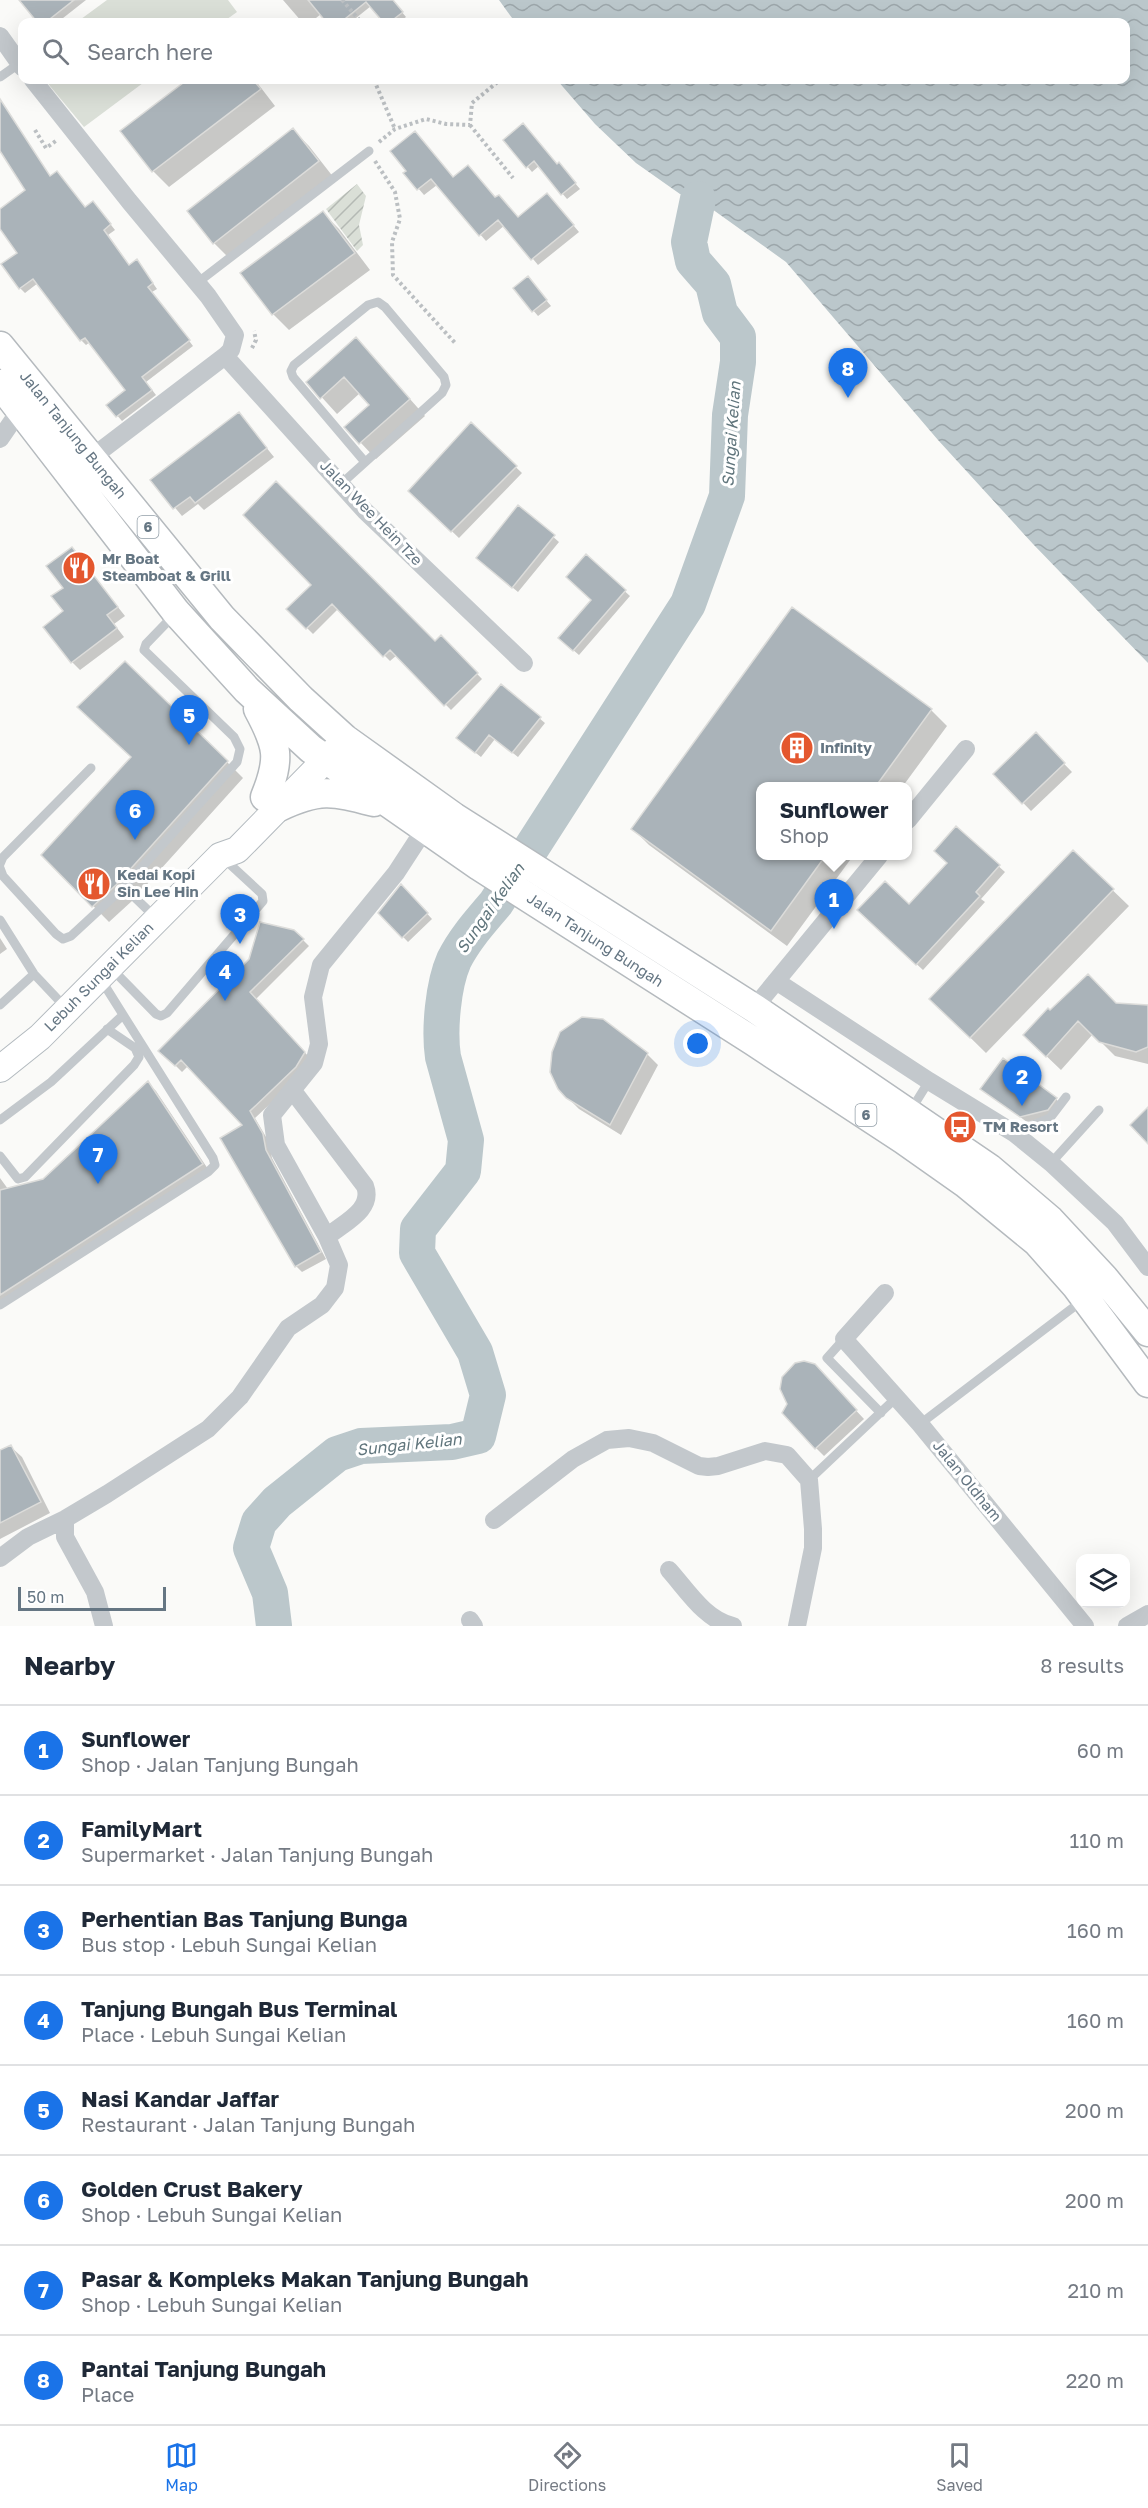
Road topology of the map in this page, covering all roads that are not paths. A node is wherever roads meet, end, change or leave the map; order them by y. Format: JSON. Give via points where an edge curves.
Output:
{"nodes":[{"id":1,"x":0,"y":36,"type":"edge"},
{"id":2,"x":18,"y":61,"type":"edge"},
{"id":3,"x":18,"y":67,"type":"edge"},
{"id":4,"x":0,"y":77,"type":"edge"},
{"id":5,"x":36,"y":84,"type":"edge"},
{"id":6,"x":369,"y":151,"type":"road end"},
{"id":7,"x":197,"y":283,"type":"junction"},
{"id":8,"x":0,"y":346,"type":"edge"},
{"id":9,"x":225,"y":356,"type":"junction"},
{"id":10,"x":0,"y":384,"type":"edge"},
{"id":11,"x":20,"y":410,"type":"junction"},
{"id":12,"x":0,"y":439,"type":"edge"},
{"id":13,"x":63,"y":440,"type":"junction"},
{"id":14,"x":365,"y":462,"type":"junction"},
{"id":15,"x":341,"y":484,"type":"junction"},
{"id":16,"x":176,"y":612,"type":"junction"},
{"id":17,"x":524,"y":663,"type":"dead end"},
{"id":18,"x":247,"y":690,"type":"junction"},
{"id":19,"x":339,"y":733,"type":"junction"},
{"id":20,"x":966,"y":749,"type":"dead end"},
{"id":21,"x":318,"y":755,"type":"junction"},
{"id":22,"x":92,"y":768,"type":"dead end"},
{"id":23,"x":272,"y":802,"type":"junction"},
{"id":24,"x":391,"y":806,"type":"junction"},
{"id":25,"x":912,"y":815,"type":"edge"},
{"id":26,"x":424,"y":830,"type":"junction"},
{"id":27,"x":220,"y":856,"type":"junction"},
{"id":28,"x":875,"y":860,"type":"edge"},
{"id":29,"x":0,"y":866,"type":"edge"},
{"id":30,"x":124,"y":887,"type":"junction"},
{"id":31,"x":157,"y":919,"type":"junction"},
{"id":32,"x":0,"y":920,"type":"edge"},
{"id":33,"x":104,"y":971,"type":"junction"},
{"id":34,"x":34,"y":974,"type":"junction"},
{"id":35,"x":776,"y":981,"type":"junction"},
{"id":36,"x":0,"y":1005,"type":"edge"},
{"id":37,"x":754,"y":1008,"type":"junction"},
{"id":38,"x":67,"y":1009,"type":"junction"},
{"id":39,"x":123,"y":1015,"type":"junction"},
{"id":40,"x":107,"y":1029,"type":"junction"},
{"id":41,"x":0,"y":1069,"type":"edge"},
{"id":42,"x":929,"y":1081,"type":"junction"},
{"id":43,"x":293,"y":1091,"type":"junction"},
{"id":44,"x":1066,"y":1097,"type":"dead end"},
{"id":45,"x":1099,"y":1110,"type":"dead end"},
{"id":46,"x":909,"y":1113,"type":"junction"},
{"id":47,"x":0,"y":1120,"type":"edge"},
{"id":48,"x":1014,"y":1133,"type":"junction"},
{"id":49,"x":0,"y":1156,"type":"edge"},
{"id":50,"x":1051,"y":1163,"type":"junction"},
{"id":51,"x":327,"y":1237,"type":"junction"},
{"id":52,"x":1148,"y":1267,"type":"edge"},
{"id":53,"x":885,"y":1293,"type":"dead end"},
{"id":54,"x":1086,"y":1299,"type":"junction"},
{"id":55,"x":0,"y":1305,"type":"edge"},
{"id":56,"x":1148,"y":1332,"type":"edge"},
{"id":57,"x":844,"y":1340,"type":"junction"},
{"id":58,"x":1148,"y":1383,"type":"edge"},
{"id":59,"x":897,"y":1397,"type":"junction"},
{"id":60,"x":881,"y":1413,"type":"junction"},
{"id":61,"x":920,"y":1424,"type":"junction"},
{"id":62,"x":809,"y":1480,"type":"junction"},
{"id":63,"x":65,"y":1519,"type":"junction"},
{"id":64,"x":494,"y":1520,"type":"dead end"},
{"id":65,"x":0,"y":1558,"type":"edge"},
{"id":66,"x":669,"y":1570,"type":"dead end"},
{"id":67,"x":1148,"y":1614,"type":"edge"},
{"id":68,"x":104,"y":1626,"type":"edge"},
{"id":69,"x":733,"y":1626,"type":"edge"},
{"id":70,"x":797,"y":1626,"type":"edge"},
{"id":71,"x":1085,"y":1626,"type":"edge"},
{"id":72,"x":1127,"y":1626,"type":"edge"}],
"edges":[{"from":1,"to":2,"type":"street"},
{"from":3,"to":4,"type":"lane"},
{"from":5,"to":7,"type":"street"},
{"from":6,"to":7,"type":"lane"},
{"from":7,"to":9,"type":"street","via":[[235,335]]},
{"from":8,"to":13,"type":"main road","name":"Jalan Tanjung Bungah","number":"6"},
{"from":9,"to":13,"type":"street"},
{"from":9,"to":15,"type":"street","name":"Jalan Wee Hein Tze"},
{"from":10,"to":11,"type":"main road","name":"Jalan Tanjung Bungah","number":"6"},
{"from":11,"to":12,"type":"street"},
{"from":11,"to":13,"type":"main road","name":"Jalan Tanjung Bungah","number":"6"},
{"from":13,"to":16,"type":"main road","name":"Jalan Tanjung Bungah","number":"6"},
{"from":13,"to":19,"type":"main road","name":"Jalan Tanjung Bungah","number":"6","via":[[222,618]]},
{"from":14,"to":14,"type":"lane","via":[[291,371],[368,305],[378,302],[444,377],[446,385],[442,393]]},
{"from":14,"to":15,"type":"lane"},
{"from":15,"to":17,"type":"street","name":"Jalan Wee Hein Tze"},
{"from":16,"to":18,"type":"main road","name":"Jalan Tanjung Bungah","number":"6"},
{"from":16,"to":30,"type":"lane","via":[[144,650],[234,737],[240,749],[237,762]]},
{"from":18,"to":21,"type":"main road","name":"Jalan Tanjung Bungah","number":"6"},
{"from":18,"to":23,"type":"main road","via":[[277,750]]},
{"from":19,"to":21,"type":"street","name":"Lebuh Sungai Kelian"},
{"from":19,"to":37,"type":"main road","name":"Jalan Tanjung Bungah","number":"6","via":[[454,817]]},
{"from":20,"to":25,"type":"street"},
{"from":21,"to":23,"type":"street","name":"Lebuh Sungai Kelian"},
{"from":21,"to":24,"type":"main road","name":"Jalan Tanjung Bungah","number":"6"},
{"from":22,"to":29,"type":"lane","via":[[3,857]]},
{"from":23,"to":24,"type":"main road","via":[[316,792]]},
{"from":23,"to":27,"type":"street","name":"Lebuh Sungai Kelian","via":[[237,850]]},
{"from":24,"to":26,"type":"main road","name":"Jalan Tanjung Bungah","number":"6"},
{"from":26,"to":43,"type":"street","via":[[396,873],[321,965],[313,997],[319,1044],[314,1064]]},
{"from":26,"to":54,"type":"main road","name":"Jalan Tanjung Bungah","number":"6","via":[[965,1183],[1037,1242]]},
{"from":27,"to":31,"type":"street","name":"Lebuh Sungai Kelian"},
{"from":27,"to":33,"type":"lane","via":[[262,894],[263,901],[167,1012],[156,1014]]},
{"from":28,"to":35,"type":"street"},
{"from":29,"to":30,"type":"lane","via":[[3,876],[63,939]]},
{"from":30,"to":31,"type":"lane"},
{"from":31,"to":33,"type":"street","name":"Lebuh Sungai Kelian"},
{"from":32,"to":34,"type":"lane"},
{"from":33,"to":38,"type":"street","name":"Lebuh Sungai Kelian"},
{"from":33,"to":39,"type":"lane"},
{"from":34,"to":36,"type":"lane"},
{"from":34,"to":38,"type":"lane"},
{"from":35,"to":37,"type":"street"},
{"from":35,"to":42,"type":"street"},
{"from":37,"to":46,"type":"main road","name":"Jalan Tanjung Bungah","number":"6"},
{"from":38,"to":41,"type":"street","name":"Lebuh Sungai Kelian"},
{"from":39,"to":40,"type":"lane"},
{"from":39,"to":55,"type":"lane","via":[[215,1165]]},
{"from":40,"to":47,"type":"lane","via":[[51,1082]]},
{"from":40,"to":49,"type":"lane","via":[[135,1048],[139,1057],[134,1065],[25,1177],[18,1179]]},
{"from":42,"to":46,"type":"lane"},
{"from":42,"to":48,"type":"street"},
{"from":43,"to":51,"type":"street","via":[[272,1115],[272,1128],[276,1145]]},
{"from":43,"to":51,"type":"street","via":[[369,1195],[365,1206]]},
{"from":44,"to":48,"type":"lane","via":[[1050,1118]]},
{"from":45,"to":50,"type":"lane"},
{"from":46,"to":56,"type":"main road","name":"Jalan Tanjung Bungah","number":"6","via":[[989,1168],[1050,1220]]},
{"from":48,"to":50,"type":"street"},
{"from":50,"to":52,"type":"street","via":[[1115,1224]]},
{"from":51,"to":63,"type":"street","via":[[339,1265],[335,1288],[322,1305],[288,1328],[240,1397],[208,1429]]},
{"from":53,"to":57,"type":"street"},
{"from":54,"to":58,"type":"main road","name":"Jalan Tanjung Bungah","number":"6"},
{"from":54,"to":61,"type":"lane"},
{"from":57,"to":59,"type":"street","name":"Jalan Oldham"},
{"from":57,"to":60,"type":"lane","via":[[827,1358]]},
{"from":59,"to":60,"type":"lane"},
{"from":59,"to":61,"type":"street","name":"Jalan Oldham"},
{"from":60,"to":62,"type":"lane"},
{"from":61,"to":71,"type":"street","name":"Jalan Oldham"},
{"from":62,"to":64,"type":"street","via":[[787,1455],[765,1452],[708,1467],[653,1443],[629,1438],[607,1440],[573,1459]]},
{"from":62,"to":70,"type":"street","via":[[813,1548]]},
{"from":63,"to":65,"type":"street","via":[[28,1537]]},
{"from":63,"to":68,"type":"street","via":[[65,1538],[95,1593]]},
{"from":66,"to":69,"type":"street","via":[[705,1611]]},
{"from":67,"to":72,"type":"street"}]}
